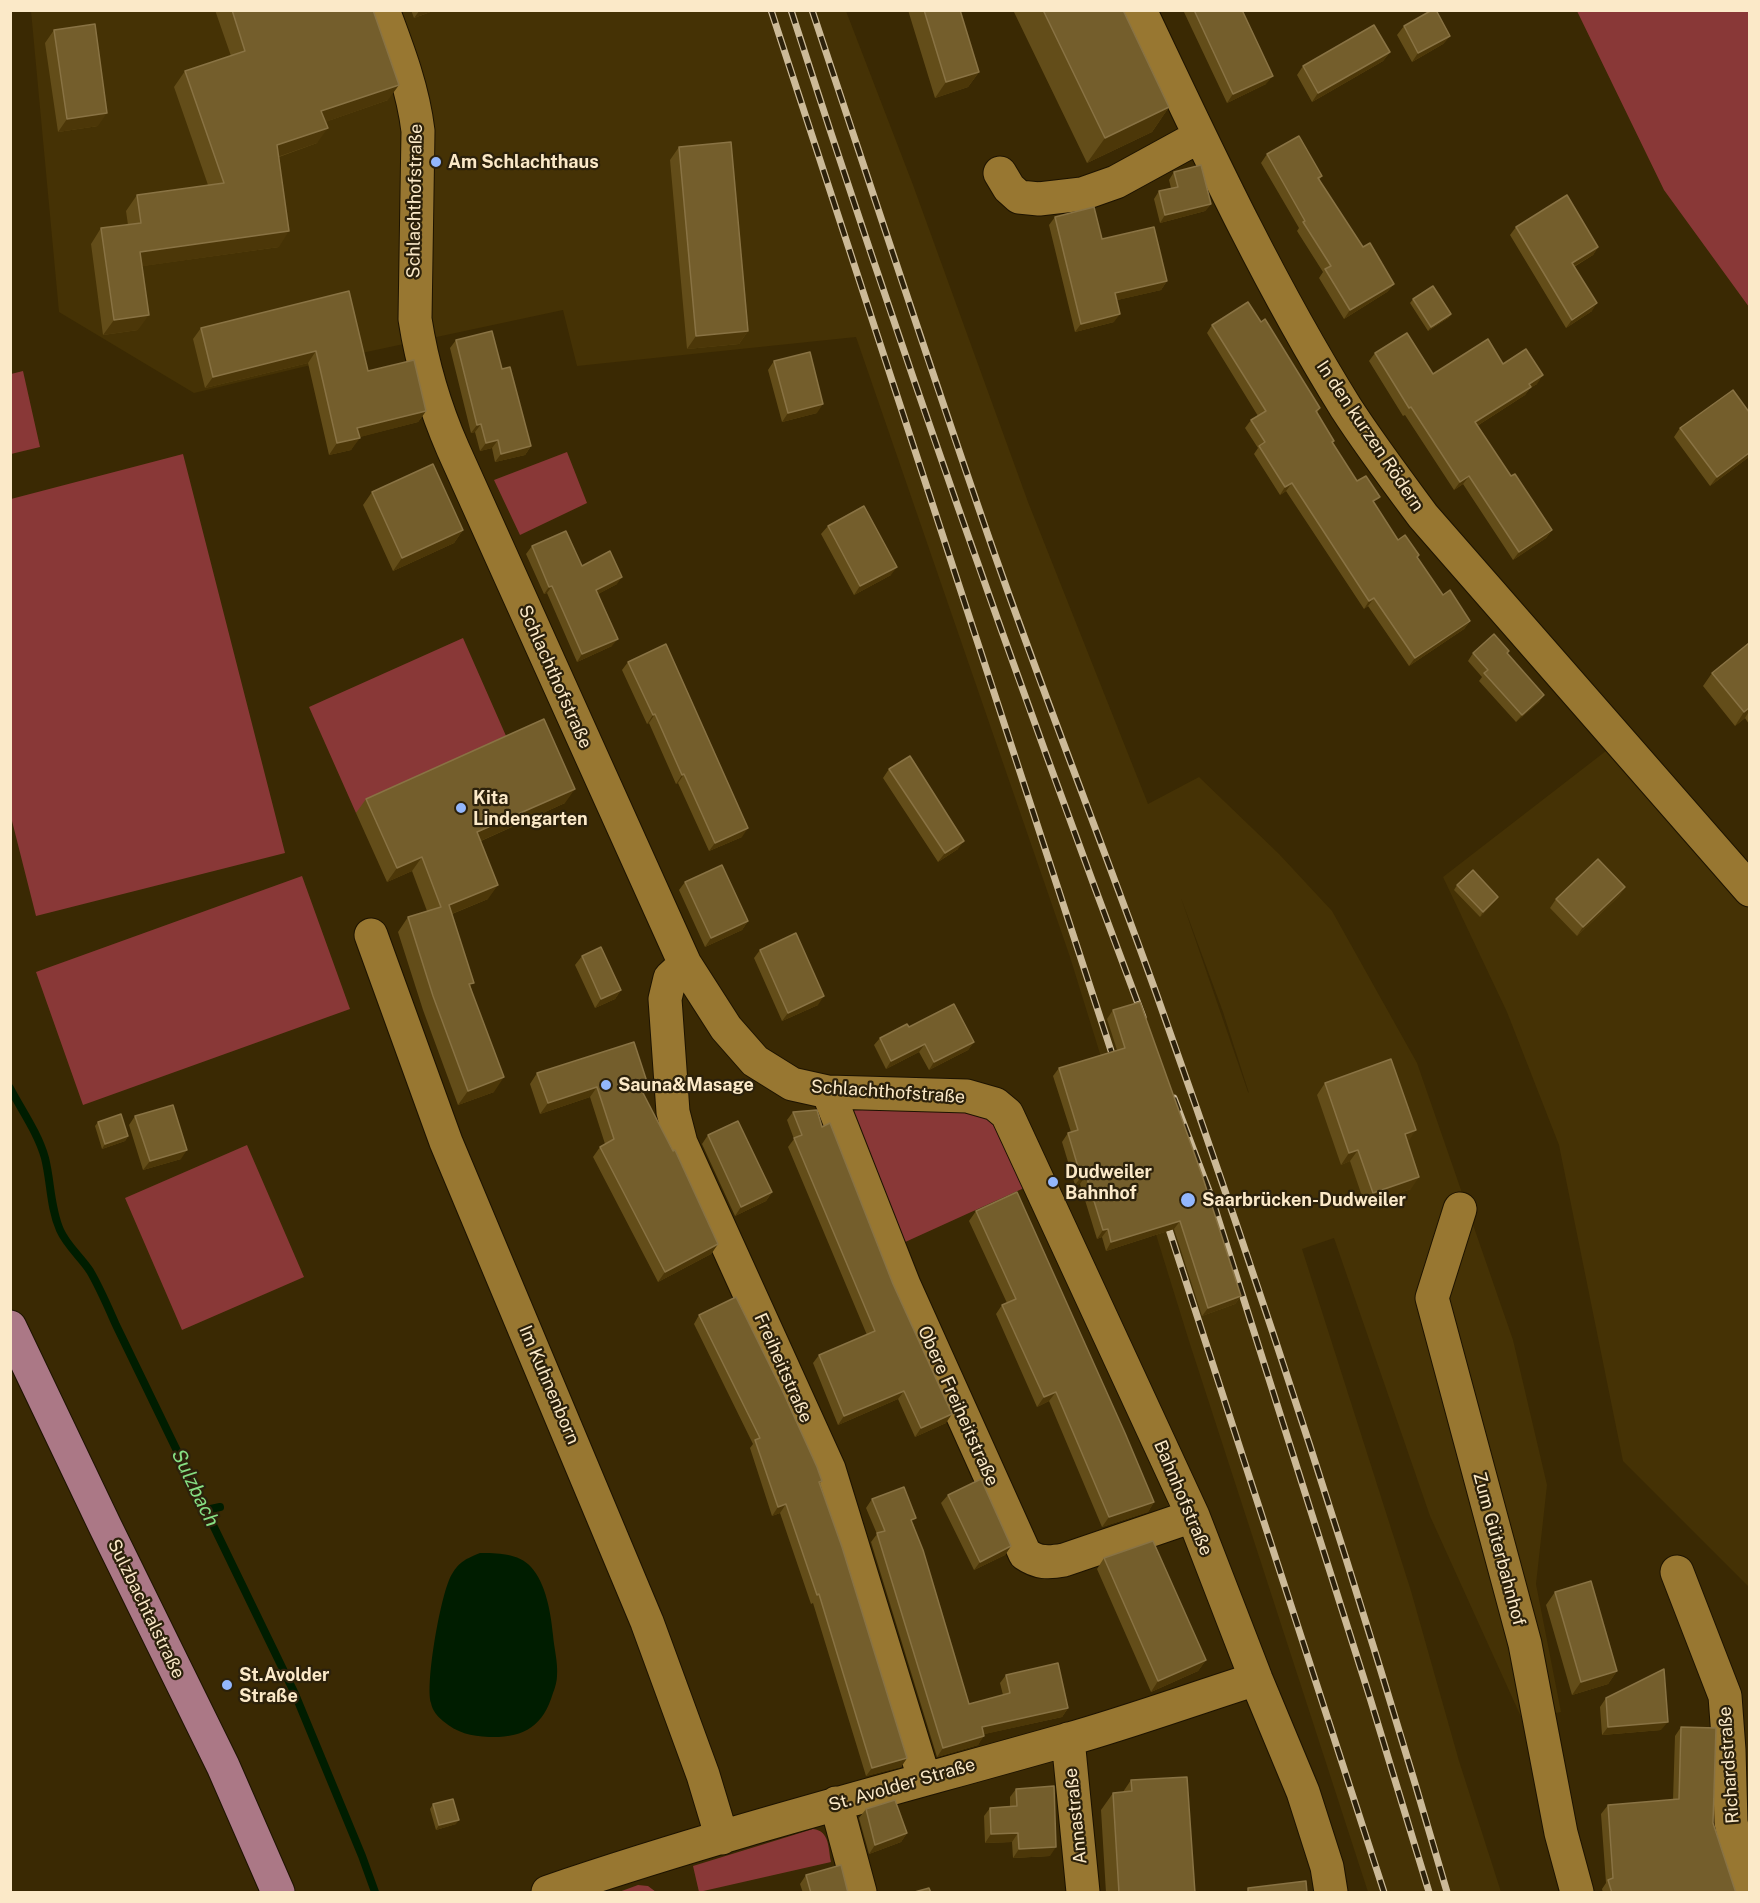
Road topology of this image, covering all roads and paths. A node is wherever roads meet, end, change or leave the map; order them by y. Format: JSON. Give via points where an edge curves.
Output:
{"nodes":[{"id":1,"x":383,"y":10,"type":"edge"},
{"id":2,"x":1140,"y":10,"type":"edge"},
{"id":3,"x":1200,"y":136,"type":"junction"},
{"id":4,"x":1000,"y":174,"type":"dead end"},
{"id":5,"x":1749,"y":890,"type":"edge"},
{"id":6,"x":371,"y":935,"type":"dead end"},
{"id":7,"x":685,"y":964,"type":"junction"},
{"id":8,"x":828,"y":1092,"type":"junction"},
{"id":9,"x":1007,"y":1114,"type":"joint"},
{"id":10,"x":1460,"y":1209,"type":"dead end"},
{"id":11,"x":10,"y":1327,"type":"edge"},
{"id":12,"x":1193,"y":1516,"type":"junction"},
{"id":13,"x":1677,"y":1572,"type":"dead end"},
{"id":14,"x":1256,"y":1679,"type":"junction"},
{"id":15,"x":1068,"y":1739,"type":"junction"},
{"id":16,"x":924,"y":1778,"type":"junction"},
{"id":17,"x":836,"y":1803,"type":"junction"},
{"id":18,"x":722,"y":1838,"type":"junction"},
{"id":19,"x":278,"y":1893,"type":"edge"},
{"id":20,"x":548,"y":1893,"type":"edge"},
{"id":21,"x":860,"y":1893,"type":"edge"},
{"id":22,"x":1083,"y":1893,"type":"edge"},
{"id":23,"x":1331,"y":1893,"type":"edge"},
{"id":24,"x":1577,"y":1893,"type":"edge"},
{"id":25,"x":1746,"y":1893,"type":"edge"}],
"edges":[{"from":1,"to":7,"type":"street","name":"Schlachthofstraße","via":[[415,106],[415,319],[433,397],[453,450]]},
{"from":2,"to":3,"type":"street","name":"In den kurzen Rödern"},
{"from":3,"to":4,"type":"street","via":[[1116,182],[1082,194],[1019,197]]},
{"from":3,"to":5,"type":"street","name":"In den kurzen Rödern","via":[[1309,344],[1347,408],[1423,516]]},
{"from":6,"to":18,"type":"street","name":"Im Kuhnenborn","via":[[446,1142],[647,1622]]},
{"from":7,"to":8,"type":"street","name":"Schlachthofstraße","via":[[726,1029],[755,1061],[792,1084]]},
{"from":7,"to":16,"type":"street","name":"Freiheitstraße","via":[[670,978],[665,999],[673,1112],[681,1143],[829,1469]]},
{"from":8,"to":9,"type":"street","name":"Schlachthofstraße","via":[[967,1096],[995,1104]]},
{"from":8,"to":12,"type":"street","name":"Obere Freiheitstraße","via":[[904,1285],[1025,1554],[1035,1561],[1064,1560]]},
{"from":9,"to":12,"type":"street","name":"Bahnhofstraße"},
{"from":10,"to":24,"type":"street","name":"Zum Güterbahnhof","via":[[1432,1298],[1525,1644],[1561,1833]]},
{"from":11,"to":19,"type":"main road","name":"Sulzbachtalstraße","via":[[223,1766]]},
{"from":12,"to":14,"type":"street","name":"Bahnhofstraße"},
{"from":13,"to":25,"type":"street","name":"Richardstraße","via":[[1725,1696],[1731,1822]]},
{"from":14,"to":15,"type":"street","name":"St. Avolder Straße"},
{"from":14,"to":23,"type":"street","name":"Bahnhofstraße","via":[[1303,1792],[1327,1867]]},
{"from":15,"to":16,"type":"street","name":"St. Avolder Straße"},
{"from":15,"to":22,"type":"street","name":"Annastraße"},
{"from":16,"to":17,"type":"street","name":"St. Avolder Straße"},
{"from":17,"to":18,"type":"street","name":"St. Avolder Straße"},
{"from":17,"to":21,"type":"street"},
{"from":18,"to":20,"type":"street","name":"St. Avolder Straße"}]}
